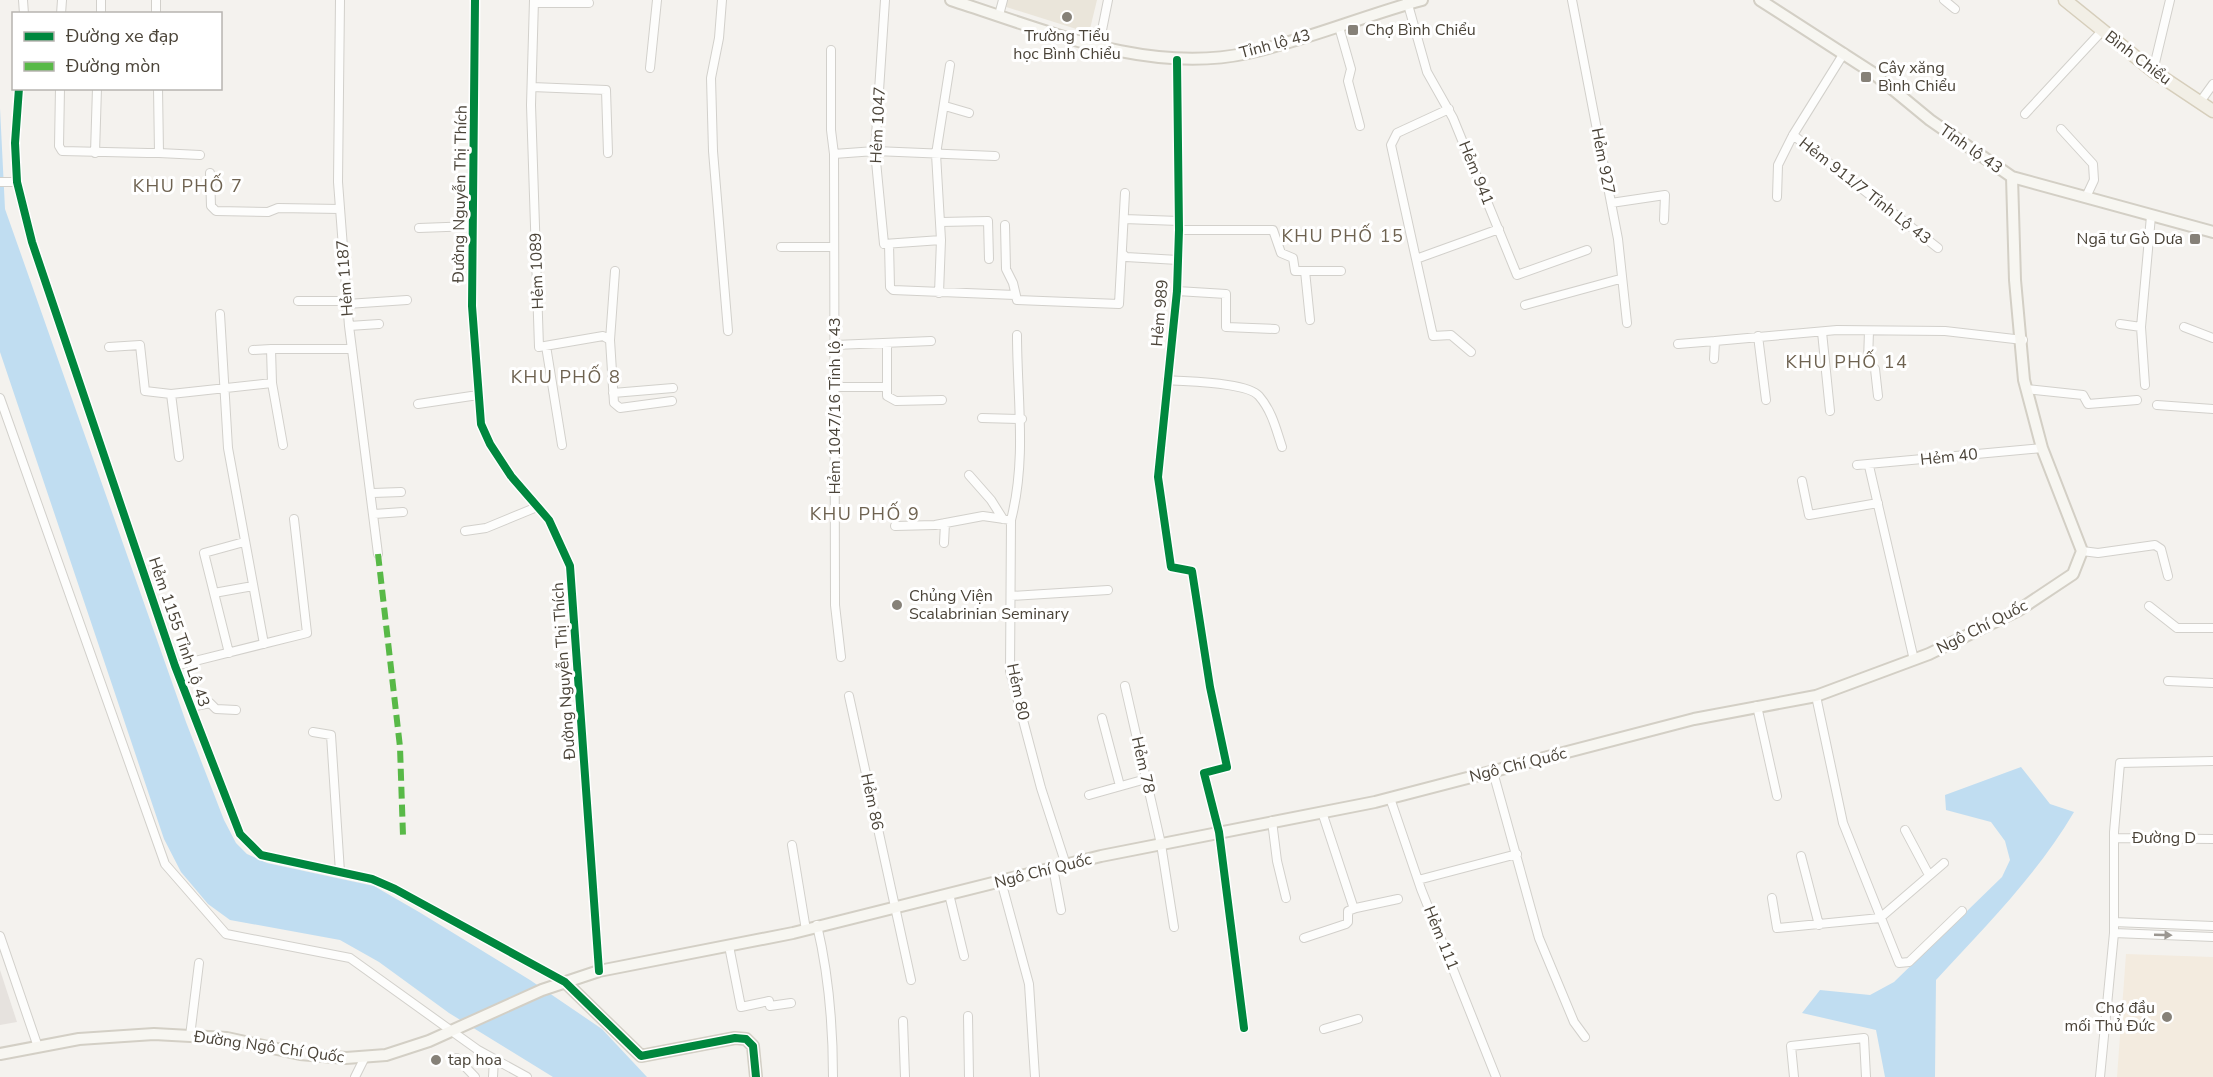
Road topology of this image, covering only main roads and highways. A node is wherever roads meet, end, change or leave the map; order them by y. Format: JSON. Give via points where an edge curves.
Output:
{"nodes":[{"id":1,"x":951,"y":0,"type":"edge"},
{"id":2,"x":1422,"y":0,"type":"edge"},
{"id":3,"x":1760,"y":0,"type":"edge"},
{"id":4,"x":2065,"y":0,"type":"edge"},
{"id":5,"x":1407,"y":2,"type":"edge"},
{"id":6,"x":2213,"y":111,"type":"edge"},
{"id":7,"x":2012,"y":177,"type":"junction"},
{"id":8,"x":2213,"y":232,"type":"edge"},
{"id":9,"x":565,"y":982,"type":"junction"},
{"id":10,"x":462,"y":1027,"type":"joint"},
{"id":11,"x":0,"y":1054,"type":"edge"},
{"id":12,"x":756,"y":1077,"type":"edge"}],
"edges":[{"from":1,"to":5,"type":"main road","name":"Tỉnh lộ 43","via":[[1099,45],[1177,60],[1247,53],[1339,27]]},
{"from":2,"to":5,"type":"main road","name":"Tỉnh lộ 43"},
{"from":3,"to":7,"type":"main road","name":"Tỉnh lộ 43","via":[[1873,73],[1930,120]]},
{"from":4,"to":6,"type":"main road","name":"Bình Chiểu","via":[[2153,71]]},
{"from":7,"to":8,"type":"main road","name":"Tỉnh lộ 43"},
{"from":7,"to":9,"type":"main road","name":"Ngô Chí Quốc","via":[[2014,271],[2026,388],[2042,448],[2082,551],[2073,574],[2019,610],[1914,660],[1815,696],[1694,719],[1390,798],[1065,865],[806,930],[599,971]]},
{"from":9,"to":10,"type":"main road","name":"Ngô Chí Quốc"},
{"from":9,"to":12,"type":"main road","via":[[641,1056],[746,1039],[753,1046]]},
{"from":10,"to":11,"type":"main road","name":"Đường Ngô Chí Quốc","via":[[386,1055],[365,1057],[300,1054],[227,1038],[115,1035]]}]}
